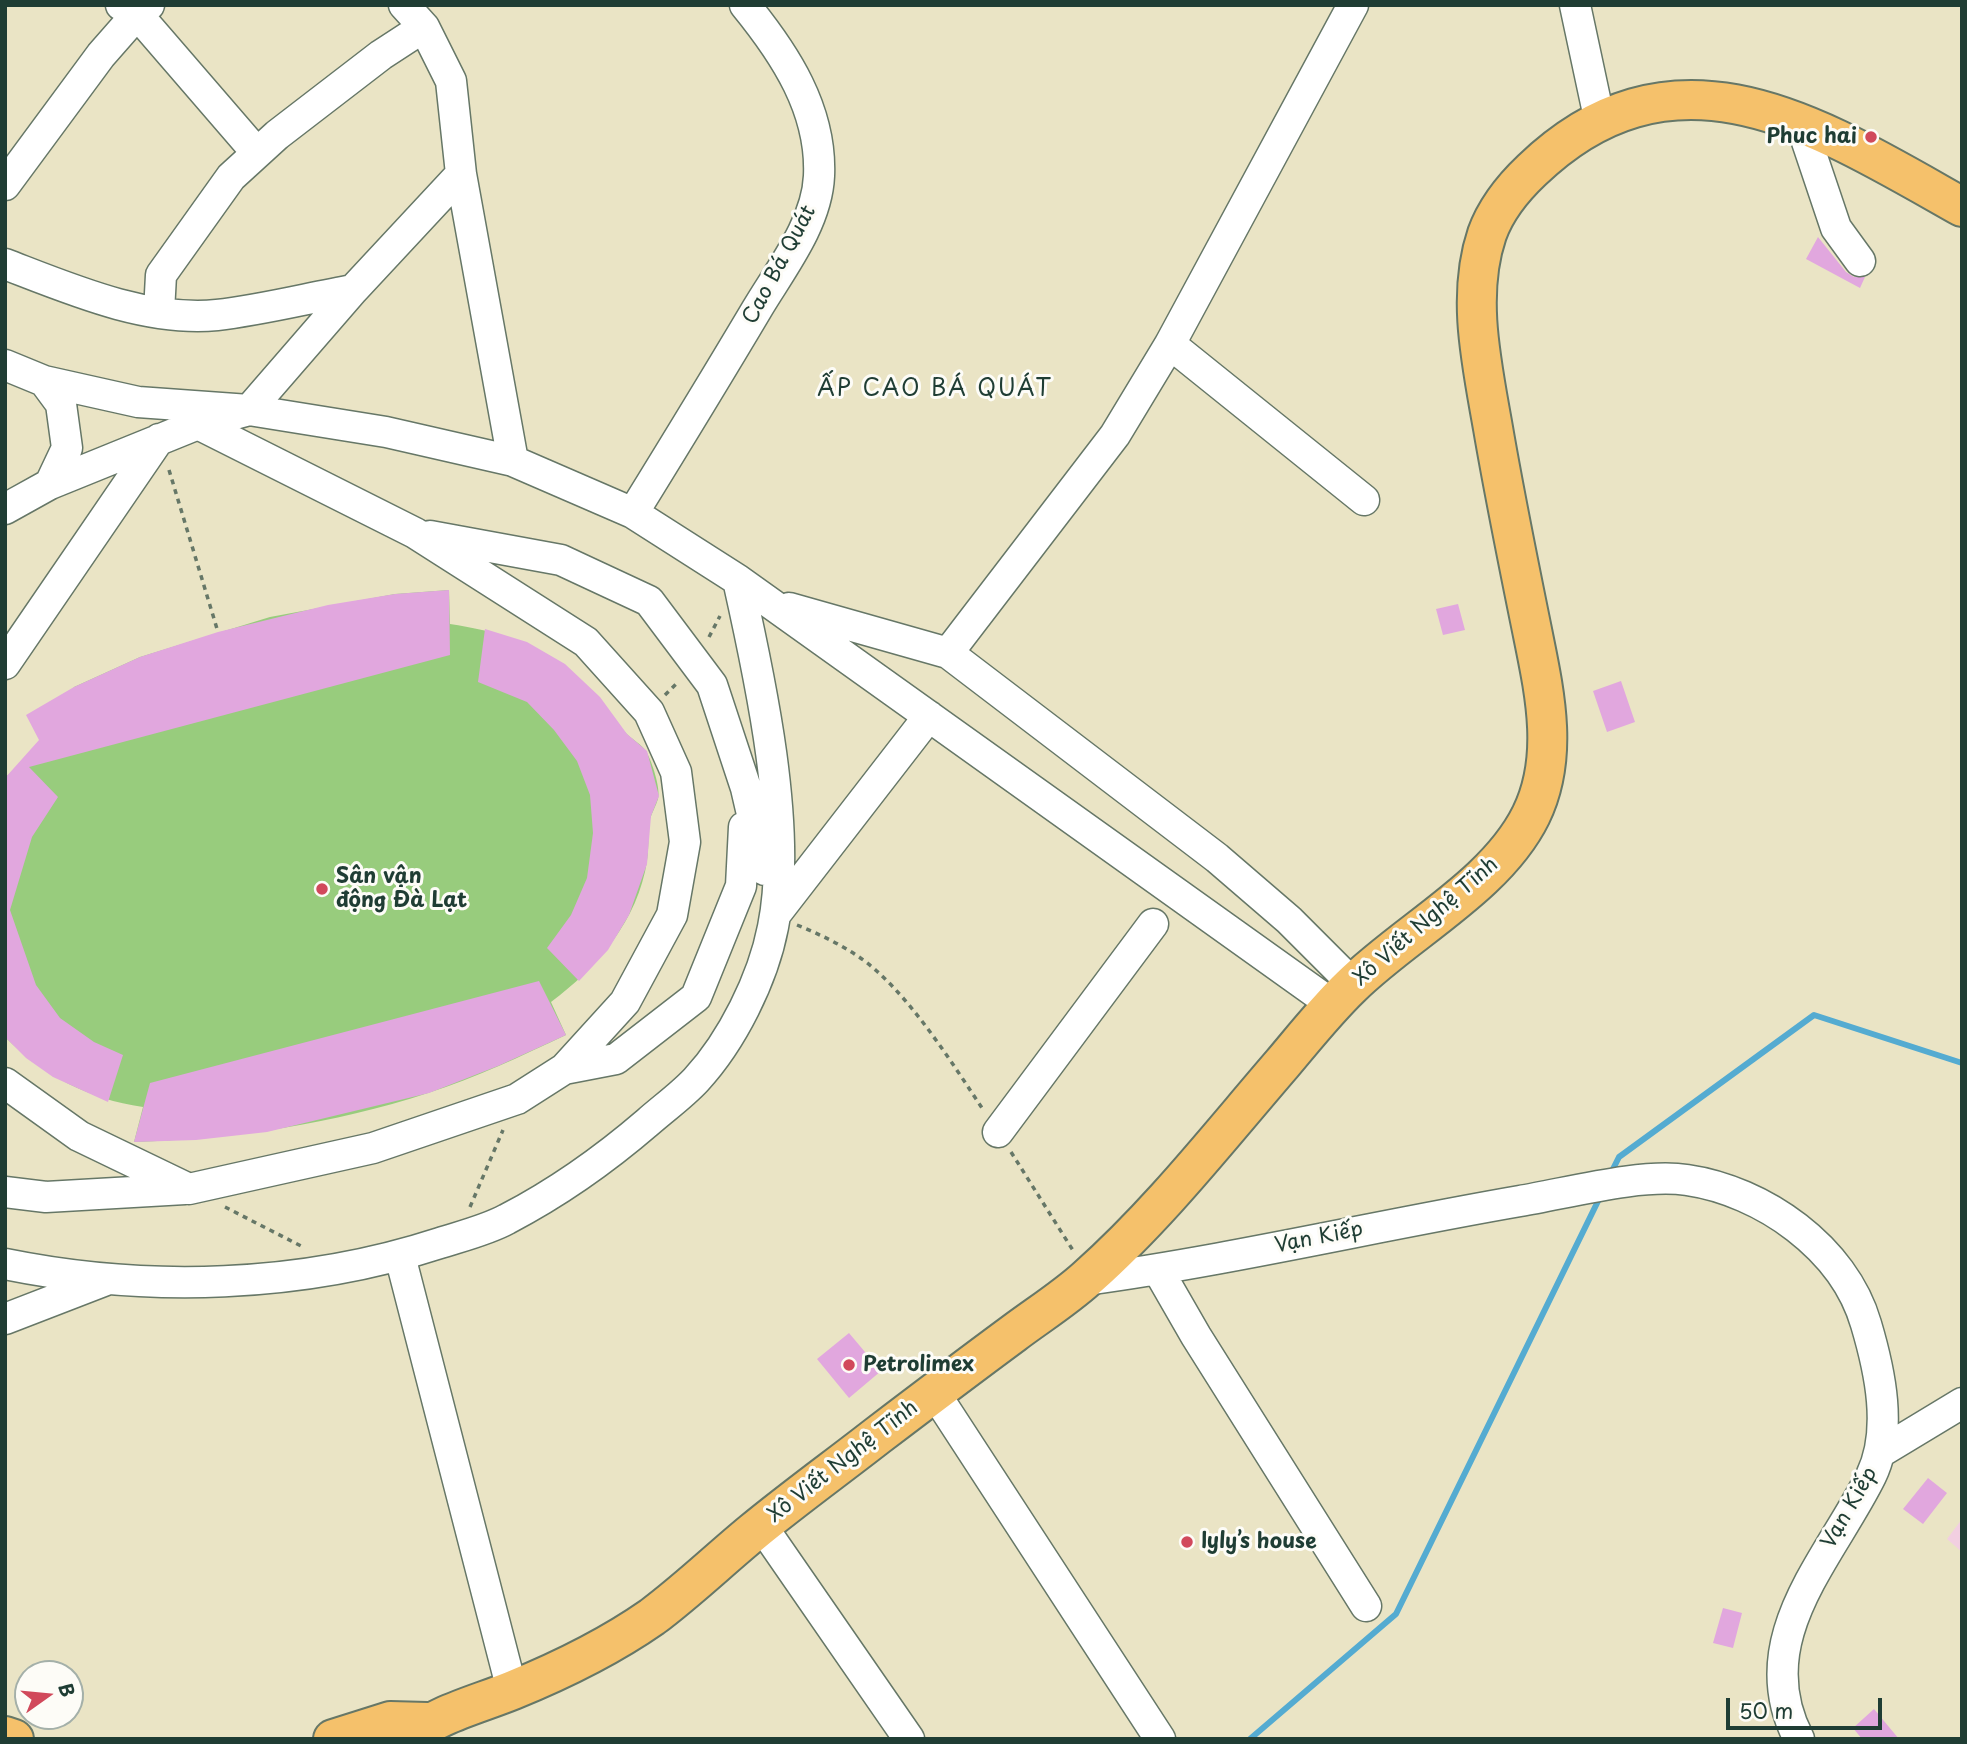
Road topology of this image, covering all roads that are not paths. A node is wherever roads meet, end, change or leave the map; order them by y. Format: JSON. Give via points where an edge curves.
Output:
{"nodes":[{"id":1,"x":745,"y":5,"type":"edge"},
{"id":2,"x":1353,"y":5,"type":"edge"},
{"id":3,"x":1575,"y":5,"type":"edge"},
{"id":4,"x":135,"y":8,"type":"edge"},
{"id":5,"x":414,"y":16,"type":"edge"},
{"id":6,"x":1800,"y":121,"type":"junction"},
{"id":7,"x":1600,"y":122,"type":"junction"},
{"id":8,"x":257,"y":153,"type":"junction"},
{"id":9,"x":461,"y":174,"type":"junction"},
{"id":10,"x":5,"y":186,"type":"edge"},
{"id":11,"x":1962,"y":206,"type":"edge"},
{"id":12,"x":1860,"y":261,"type":"dead end"},
{"id":13,"x":5,"y":264,"type":"edge"},
{"id":14,"x":353,"y":290,"type":"junction"},
{"id":15,"x":159,"y":312,"type":"junction"},
{"id":16,"x":1170,"y":344,"type":"junction"},
{"id":17,"x":5,"y":365,"type":"edge"},
{"id":18,"x":44,"y":381,"type":"junction"},
{"id":19,"x":249,"y":410,"type":"junction"},
{"id":20,"x":198,"y":424,"type":"junction"},
{"id":21,"x":159,"y":439,"type":"junction"},
{"id":22,"x":513,"y":461,"type":"junction"},
{"id":23,"x":50,"y":484,"type":"junction"},
{"id":24,"x":1364,"y":500,"type":"dead end"},
{"id":25,"x":5,"y":509,"type":"edge"},
{"id":26,"x":633,"y":513,"type":"junction"},
{"id":27,"x":415,"y":533,"type":"junction"},
{"id":28,"x":738,"y":580,"type":"junction"},
{"id":29,"x":768,"y":602,"type":"junction"},
{"id":30,"x":10,"y":652,"type":"edge"},
{"id":31,"x":948,"y":653,"type":"junction"},
{"id":32,"x":929,"y":716,"type":"junction"},
{"id":33,"x":746,"y":788,"type":"junction"},
{"id":34,"x":775,"y":915,"type":"junction"},
{"id":35,"x":1153,"y":924,"type":"dead end"},
{"id":36,"x":1343,"y":994,"type":"junction"},
{"id":37,"x":564,"y":1069,"type":"junction"},
{"id":38,"x":5,"y":1083,"type":"edge"},
{"id":39,"x":999,"y":1132,"type":"road end"},
{"id":40,"x":189,"y":1189,"type":"junction"},
{"id":41,"x":5,"y":1192,"type":"edge"},
{"id":42,"x":400,"y":1256,"type":"junction"},
{"id":43,"x":5,"y":1264,"type":"edge"},
{"id":44,"x":1158,"y":1270,"type":"junction"},
{"id":45,"x":107,"y":1280,"type":"junction"},
{"id":46,"x":1085,"y":1280,"type":"junction"},
{"id":47,"x":5,"y":1319,"type":"edge"},
{"id":48,"x":934,"y":1392,"type":"junction"},
{"id":49,"x":1962,"y":1403,"type":"edge"},
{"id":50,"x":1881,"y":1452,"type":"junction"},
{"id":51,"x":761,"y":1525,"type":"junction"},
{"id":52,"x":1366,"y":1606,"type":"dead end"},
{"id":53,"x":512,"y":1690,"type":"junction"},
{"id":54,"x":416,"y":1730,"type":"edge"},
{"id":55,"x":5,"y":1737,"type":"edge"},
{"id":56,"x":14,"y":1739,"type":"edge"},
{"id":57,"x":333,"y":1739,"type":"edge"},
{"id":58,"x":909,"y":1739,"type":"edge"},
{"id":59,"x":1160,"y":1739,"type":"edge"},
{"id":60,"x":1799,"y":1739,"type":"edge"}],
"edges":[{"from":1,"to":26,"type":"street","name":"Cao Bá Quát","via":[[799,83],[809,109],[819,176],[815,204],[754,315]]},
{"from":2,"to":16,"type":"street"},
{"from":3,"to":7,"type":"street"},
{"from":4,"to":8,"type":"street"},
{"from":4,"to":10,"type":"street"},
{"from":5,"to":8,"type":"street","via":[[381,55]]},
{"from":5,"to":9,"type":"street","via":[[450,81]]},
{"from":6,"to":7,"type":"main road","name":"Xô Viết Nghệ Tĩnh","via":[[1714,99],[1684,99]]},
{"from":6,"to":11,"type":"main road","name":"Xô Viết Nghệ Tĩnh"},
{"from":6,"to":12,"type":"street","via":[[1836,228]]},
{"from":7,"to":36,"type":"main road","name":"Xô Viết Nghệ Tĩnh","via":[[1552,152],[1512,190],[1490,225],[1476,298],[1495,442],[1545,705],[1548,738],[1540,792],[1516,840],[1491,868]]},
{"from":8,"to":15,"type":"street","via":[[231,177],[177,248],[161,275]]},
{"from":9,"to":14,"type":"street"},
{"from":9,"to":22,"type":"street"},
{"from":13,"to":15,"type":"street","via":[[94,299]]},
{"from":14,"to":15,"type":"street","via":[[215,315]]},
{"from":14,"to":19,"type":"street"},
{"from":16,"to":24,"type":"street"},
{"from":16,"to":31,"type":"street","via":[[1115,435]]},
{"from":17,"to":18,"type":"street"},
{"from":18,"to":19,"type":"street","via":[[138,402]]},
{"from":18,"to":23,"type":"street","via":[[61,404],[67,448]]},
{"from":19,"to":20,"type":"street"},
{"from":19,"to":22,"type":"street","via":[[386,432]]},
{"from":20,"to":21,"type":"street"},
{"from":20,"to":27,"type":"street"},
{"from":21,"to":23,"type":"street"},
{"from":21,"to":30,"type":"street"},
{"from":22,"to":26,"type":"street"},
{"from":23,"to":25,"type":"street"},
{"from":26,"to":28,"type":"street"},
{"from":27,"to":33,"type":"street","via":[[561,560],[649,601],[712,685]]},
{"from":27,"to":37,"type":"street","via":[[586,642],[649,712],[676,772],[685,842],[672,915],[625,1002]]},
{"from":28,"to":29,"type":"street"},
{"from":28,"to":34,"type":"street","via":[[770,758],[780,865]]},
{"from":29,"to":31,"type":"street"},
{"from":29,"to":32,"type":"street"},
{"from":31,"to":36,"type":"street","via":[[1217,858],[1289,920]]},
{"from":32,"to":34,"type":"street"},
{"from":32,"to":36,"type":"street"},
{"from":33,"to":34,"type":"street"},
{"from":33,"to":37,"type":"street","via":[[741,886],[696,997],[616,1059]]},
{"from":34,"to":42,"type":"street","via":[[759,981],[697,1079],[612,1153],[505,1221]]},
{"from":35,"to":39,"type":"street"},
{"from":36,"to":46,"type":"main road","name":"Xô Viết Nghệ Tĩnh","via":[[1162,1204]]},
{"from":37,"to":40,"type":"street","via":[[517,1099],[373,1148]]},
{"from":38,"to":40,"type":"street","via":[[79,1136]]},
{"from":40,"to":41,"type":"street","via":[[46,1197]]},
{"from":42,"to":45,"type":"street","via":[[345,1268],[231,1281]]},
{"from":42,"to":53,"type":"street"},
{"from":43,"to":45,"type":"street"},
{"from":44,"to":46,"type":"street","name":"Vạn Kiếp"},
{"from":44,"to":50,"type":"street","name":"Vạn Kiếp","via":[[1663,1178],[1718,1187],[1783,1218],[1843,1276],[1863,1312],[1877,1360]]},
{"from":44,"to":52,"type":"street"},
{"from":45,"to":47,"type":"street"},
{"from":46,"to":48,"type":"main road","name":"Xô Viết Nghệ Tĩnh"},
{"from":48,"to":51,"type":"main road","name":"Xô Viết Nghệ Tĩnh"},
{"from":48,"to":59,"type":"street"},
{"from":49,"to":50,"type":"street"},
{"from":50,"to":60,"type":"street","name":"Vạn Kiếp","via":[[1811,1574],[1785,1646],[1785,1692]]},
{"from":51,"to":53,"type":"main road","name":"Xô Viết Nghệ Tĩnh","via":[[655,1615],[604,1647]]},
{"from":51,"to":58,"type":"street"},
{"from":53,"to":54,"type":"main road","name":"Xô Viết Nghệ Tĩnh"},
{"from":54,"to":57,"type":"main road","name":"Xô Viết Nghệ Tĩnh","via":[[390,1721]]},
{"from":55,"to":56,"type":"main road"}]}
